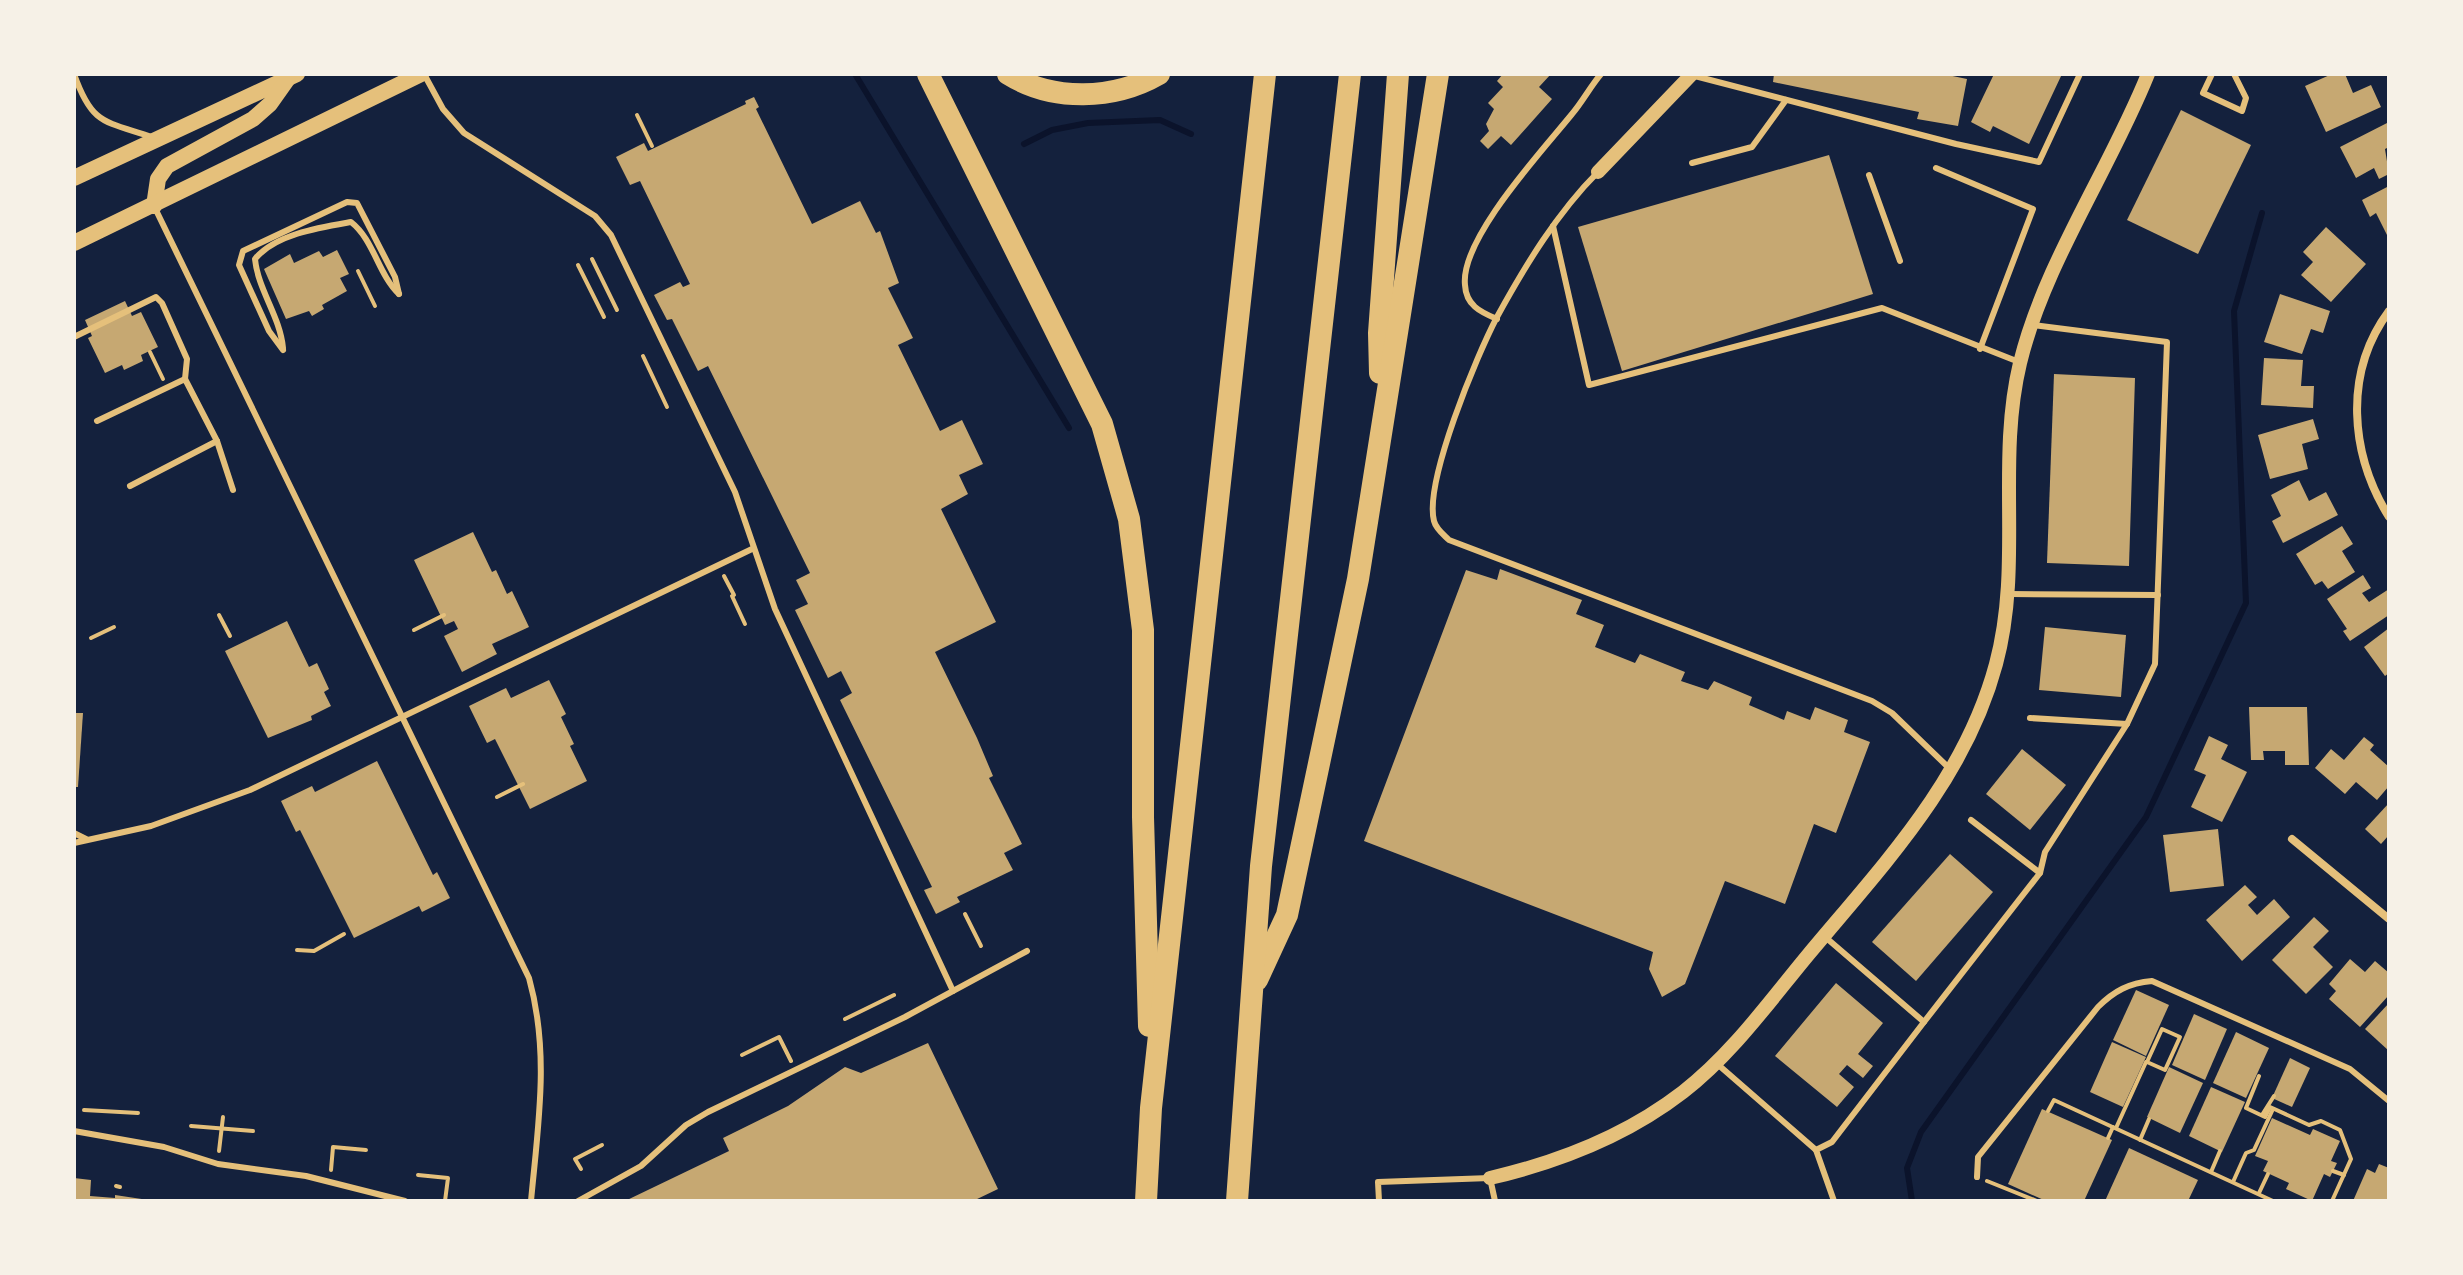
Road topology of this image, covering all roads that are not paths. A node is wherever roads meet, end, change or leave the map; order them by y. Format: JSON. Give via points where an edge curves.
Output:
{"nodes":[{"id":1,"x":74,"y":74,"type":"edge"},
{"id":2,"x":423,"y":74,"type":"edge"},
{"id":3,"x":928,"y":74,"type":"edge"},
{"id":4,"x":1008,"y":74,"type":"edge"},
{"id":5,"x":1159,"y":74,"type":"edge"},
{"id":6,"x":1265,"y":74,"type":"edge"},
{"id":7,"x":1350,"y":74,"type":"edge"},
{"id":8,"x":1398,"y":74,"type":"edge"},
{"id":9,"x":1438,"y":74,"type":"edge"},
{"id":10,"x":1601,"y":74,"type":"edge"},
{"id":11,"x":2080,"y":74,"type":"edge"},
{"id":12,"x":2148,"y":74,"type":"edge"},
{"id":13,"x":2212,"y":74,"type":"edge"},
{"id":14,"x":2234,"y":74,"type":"edge"},
{"id":15,"x":1691,"y":75,"type":"edge"},
{"id":16,"x":292,"y":76,"type":"edge"},
{"id":17,"x":1786,"y":100,"type":"junction"},
{"id":18,"x":159,"y":139,"type":"junction"},
{"id":19,"x":1692,"y":163,"type":"dead end"},
{"id":20,"x":1936,"y":168,"type":"dead end"},
{"id":21,"x":1598,"y":172,"type":"joint"},
{"id":22,"x":1869,"y":175,"type":"dead end"},
{"id":23,"x":74,"y":178,"type":"edge"},
{"id":24,"x":154,"y":206,"type":"junction"},
{"id":25,"x":1553,"y":226,"type":"junction"},
{"id":26,"x":74,"y":243,"type":"edge"},
{"id":27,"x":1900,"y":261,"type":"dead end"},
{"id":28,"x":2389,"y":311,"type":"edge"},
{"id":29,"x":1497,"y":319,"type":"junction"},
{"id":30,"x":2033,"y":325,"type":"junction"},
{"id":31,"x":74,"y":337,"type":"edge"},
{"id":32,"x":1980,"y":349,"type":"junction"},
{"id":33,"x":283,"y":350,"type":"joint"},
{"id":34,"x":2021,"y":363,"type":"junction"},
{"id":35,"x":185,"y":379,"type":"junction"},
{"id":36,"x":97,"y":421,"type":"dead end"},
{"id":37,"x":1381,"y":435,"type":"junction"},
{"id":38,"x":217,"y":441,"type":"junction"},
{"id":39,"x":130,"y":486,"type":"dead end"},
{"id":40,"x":233,"y":490,"type":"dead end"},
{"id":41,"x":2389,"y":517,"type":"edge"},
{"id":42,"x":752,"y":549,"type":"junction"},
{"id":43,"x":2009,"y":594,"type":"junction"},
{"id":44,"x":2158,"y":595,"type":"junction"},
{"id":45,"x":404,"y":718,"type":"junction"},
{"id":46,"x":2030,"y":718,"type":"dead end"},
{"id":47,"x":2127,"y":724,"type":"junction"},
{"id":48,"x":1952,"y":771,"type":"junction"},
{"id":49,"x":1971,"y":820,"type":"dead end"},
{"id":50,"x":74,"y":833,"type":"edge"},
{"id":51,"x":86,"y":839,"type":"junction"},
{"id":52,"x":2292,"y":839,"type":"dead end"},
{"id":53,"x":74,"y":843,"type":"edge"},
{"id":54,"x":2040,"y":873,"type":"junction"},
{"id":55,"x":2389,"y":919,"type":"edge"},
{"id":56,"x":1824,"y":936,"type":"junction"},
{"id":57,"x":1027,"y":951,"type":"dead end"},
{"id":58,"x":953,"y":991,"type":"junction"},
{"id":59,"x":1252,"y":992,"type":"junction"},
{"id":60,"x":1924,"y":1022,"type":"junction"},
{"id":61,"x":1715,"y":1062,"type":"junction"},
{"id":62,"x":2389,"y":1101,"type":"edge"},
{"id":63,"x":1151,"y":1108,"type":"junction"},
{"id":64,"x":74,"y":1131,"type":"edge"},
{"id":65,"x":1816,"y":1150,"type":"junction"},
{"id":66,"x":1977,"y":1177,"type":"road end"},
{"id":67,"x":1490,"y":1178,"type":"junction"},
{"id":68,"x":405,"y":1201,"type":"edge"},
{"id":69,"x":531,"y":1201,"type":"edge"},
{"id":70,"x":578,"y":1201,"type":"edge"},
{"id":71,"x":1146,"y":1201,"type":"edge"},
{"id":72,"x":1237,"y":1201,"type":"edge"},
{"id":73,"x":1379,"y":1201,"type":"edge"},
{"id":74,"x":1495,"y":1201,"type":"edge"},
{"id":75,"x":1834,"y":1201,"type":"edge"}],
"edges":[{"from":1,"to":18,"type":"lane","via":[[88,110],[101,120]]},
{"from":2,"to":24,"type":"main road"},
{"from":2,"to":42,"type":"lane","via":[[464,133],[604,225],[735,492]]},
{"from":3,"to":63,"type":"highway","via":[[1102,424],[1129,519],[1143,630]]},
{"from":4,"to":5,"type":"highway","via":[[1040,88],[1083,95],[1132,86]]},
{"from":6,"to":63,"type":"highway"},
{"from":7,"to":59,"type":"highway","via":[[1261,866]]},
{"from":8,"to":37,"type":"highway","via":[[1379,333]]},
{"from":9,"to":37,"type":"highway"},
{"from":10,"to":29,"type":"lane","via":[[1508,192],[1470,255],[1467,296],[1481,312]]},
{"from":11,"to":17,"type":"lane","via":[[2039,162]]},
{"from":12,"to":30,"type":"street"},
{"from":13,"to":14,"type":"lane","via":[[2203,93],[2242,111],[2246,98]]},
{"from":15,"to":17,"type":"lane"},
{"from":15,"to":21,"type":"street"},
{"from":16,"to":18,"type":"main road"},
{"from":16,"to":24,"type":"main road","via":[[253,119],[167,166],[158,179]]},
{"from":17,"to":19,"type":"lane","via":[[1752,147]]},
{"from":18,"to":23,"type":"main road"},
{"from":20,"to":32,"type":"lane","via":[[2033,209]]},
{"from":21,"to":25,"type":"lane"},
{"from":22,"to":27,"type":"lane"},
{"from":24,"to":26,"type":"main road"},
{"from":24,"to":45,"type":"lane"},
{"from":25,"to":29,"type":"lane"},
{"from":25,"to":32,"type":"lane","via":[[1589,385],[1882,308]]},
{"from":28,"to":41,"type":"street","via":[[2368,348],[2357,405],[2357,435],[2366,470]]},
{"from":29,"to":48,"type":"lane","via":[[1447,444],[1433,507],[1439,532],[1872,701],[1892,713]]},
{"from":30,"to":34,"type":"street"},
{"from":30,"to":44,"type":"lane","via":[[2167,342]]},
{"from":31,"to":35,"type":"lane","via":[[156,297],[187,359]]},
{"from":32,"to":34,"type":"lane"},
{"from":33,"to":33,"type":"lane","via":[[239,265],[243,251],[347,202],[357,203],[399,294],[351,222],[307,230],[260,252],[256,270],[280,324]]},
{"from":34,"to":43,"type":"street","via":[[2008,443]]},
{"from":35,"to":36,"type":"lane"},
{"from":35,"to":38,"type":"lane"},
{"from":37,"to":59,"type":"highway","via":[[1358,579],[1287,915]]},
{"from":38,"to":39,"type":"lane"},
{"from":38,"to":40,"type":"lane"},
{"from":42,"to":45,"type":"lane"},
{"from":42,"to":58,"type":"lane","via":[[819,708]]},
{"from":43,"to":44,"type":"lane"},
{"from":43,"to":48,"type":"street","via":[[1983,707]]},
{"from":44,"to":47,"type":"lane","via":[[2155,664]]},
{"from":45,"to":51,"type":"lane","via":[[250,790],[151,826]]},
{"from":45,"to":69,"type":"lane","via":[[529,978],[543,1068]]},
{"from":46,"to":47,"type":"lane"},
{"from":47,"to":54,"type":"lane","via":[[2045,852]]},
{"from":48,"to":56,"type":"street","via":[[1916,826]]},
{"from":49,"to":54,"type":"lane"},
{"from":50,"to":51,"type":"lane"},
{"from":51,"to":53,"type":"lane"},
{"from":52,"to":55,"type":"street"},
{"from":54,"to":60,"type":"lane"},
{"from":56,"to":60,"type":"lane"},
{"from":56,"to":61,"type":"street"},
{"from":57,"to":58,"type":"lane"},
{"from":58,"to":70,"type":"lane","via":[[686,1125],[641,1166]]},
{"from":59,"to":72,"type":"highway"},
{"from":60,"to":65,"type":"lane","via":[[1832,1142]]},
{"from":61,"to":65,"type":"lane"},
{"from":61,"to":67,"type":"street","via":[[1684,1091],[1603,1141]]},
{"from":62,"to":66,"type":"lane","via":[[2350,1069],[2152,981],[2138,982],[2098,1007],[1978,1157]]},
{"from":63,"to":71,"type":"highway"},
{"from":64,"to":68,"type":"lane","via":[[164,1147],[209,1162],[330,1181]]},
{"from":65,"to":75,"type":"lane"},
{"from":67,"to":73,"type":"lane","via":[[1378,1182]]},
{"from":67,"to":74,"type":"lane"}]}
